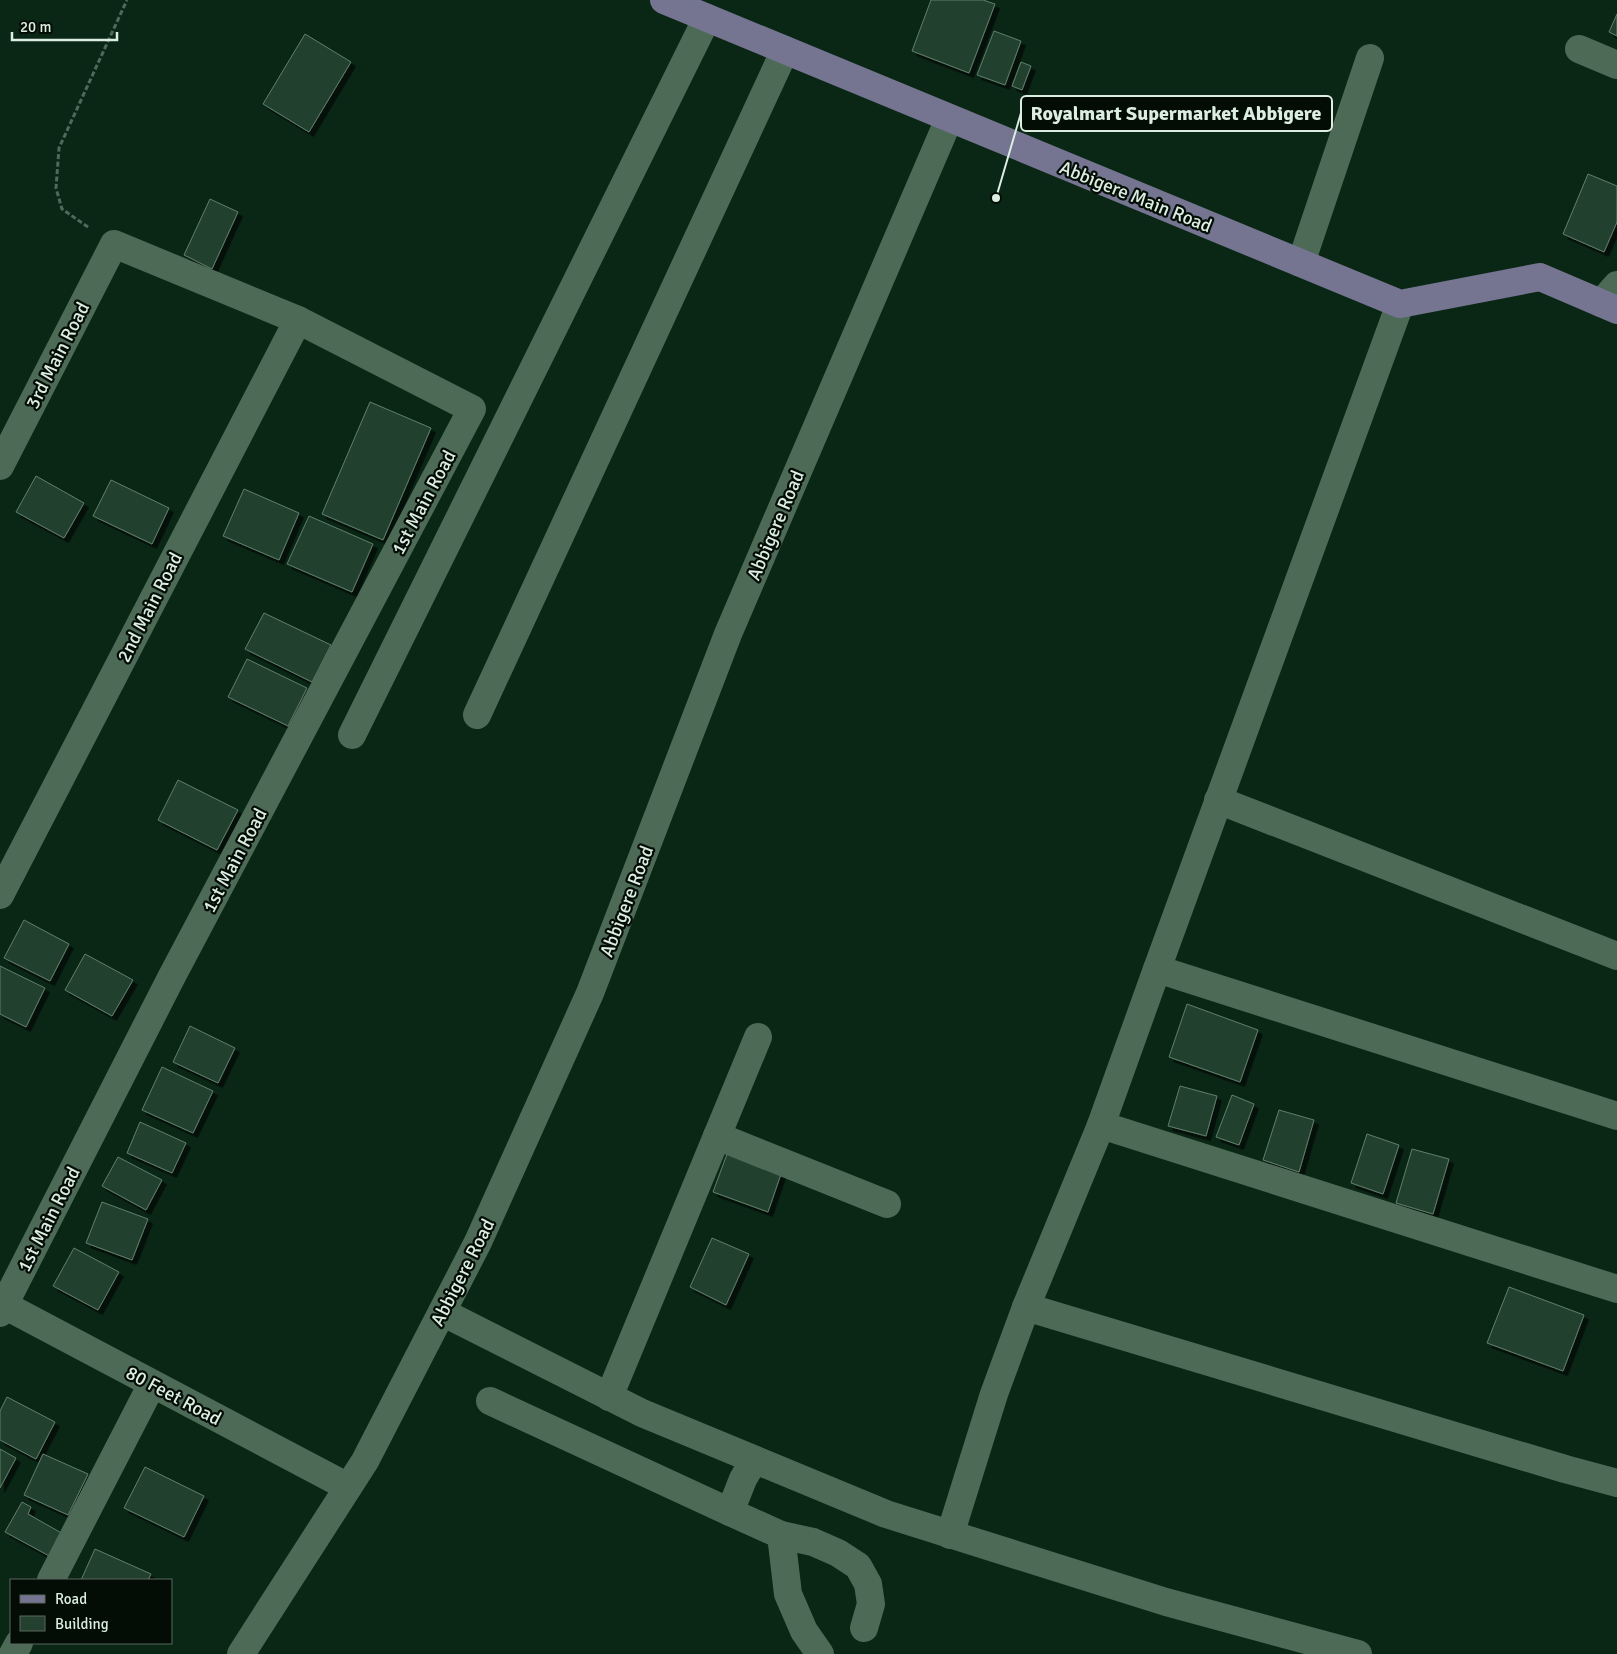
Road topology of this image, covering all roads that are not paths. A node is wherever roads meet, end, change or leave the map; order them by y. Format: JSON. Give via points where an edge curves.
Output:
{"nodes":[{"id":1,"x":664,"y":0,"type":"edge"},
{"id":2,"x":707,"y":18,"type":"junction"},
{"id":3,"x":1579,"y":49,"type":"dead end"},
{"id":4,"x":785,"y":50,"type":"junction"},
{"id":5,"x":1370,"y":58,"type":"dead end"},
{"id":6,"x":1617,"y":65,"type":"edge"},
{"id":7,"x":949,"y":119,"type":"junction"},
{"id":8,"x":1302,"y":264,"type":"junction"},
{"id":9,"x":1612,"y":299,"type":"edge"},
{"id":10,"x":1400,"y":304,"type":"junction"},
{"id":11,"x":298,"y":320,"type":"junction"},
{"id":12,"x":0,"y":466,"type":"edge"},
{"id":13,"x":477,"y":715,"type":"dead end"},
{"id":14,"x":352,"y":735,"type":"dead end"},
{"id":15,"x":1218,"y":800,"type":"junction"},
{"id":16,"x":0,"y":895,"type":"edge"},
{"id":17,"x":1617,"y":956,"type":"edge"},
{"id":18,"x":1157,"y":969,"type":"junction"},
{"id":19,"x":758,"y":1037,"type":"dead end"},
{"id":20,"x":1617,"y":1116,"type":"edge"},
{"id":21,"x":1100,"y":1125,"type":"junction"},
{"id":22,"x":717,"y":1136,"type":"junction"},
{"id":23,"x":887,"y":1204,"type":"dead end"},
{"id":24,"x":1617,"y":1289,"type":"edge"},
{"id":25,"x":1,"y":1307,"type":"edge"},
{"id":26,"x":1026,"y":1307,"type":"junction"},
{"id":27,"x":442,"y":1312,"type":"junction"},
{"id":28,"x":152,"y":1384,"type":"junction"},
{"id":29,"x":610,"y":1397,"type":"junction"},
{"id":30,"x":490,"y":1402,"type":"dead end"},
{"id":31,"x":754,"y":1460,"type":"junction"},
{"id":32,"x":1617,"y":1483,"type":"edge"},
{"id":33,"x":348,"y":1487,"type":"junction"},
{"id":34,"x":730,"y":1512,"type":"junction"},
{"id":35,"x":781,"y":1535,"type":"junction"},
{"id":36,"x":950,"y":1535,"type":"junction"},
{"id":37,"x":52,"y":1579,"type":"edge"},
{"id":38,"x":864,"y":1628,"type":"dead end"},
{"id":39,"x":241,"y":1654,"type":"edge"},
{"id":40,"x":820,"y":1654,"type":"edge"},
{"id":41,"x":1358,"y":1654,"type":"edge"}],
"edges":[{"from":1,"to":2,"type":"main road","name":"Abbigere Main Road"},
{"from":2,"to":4,"type":"main road","name":"Abbigere Main Road"},
{"from":2,"to":14,"type":"street"},
{"from":3,"to":6,"type":"street"},
{"from":4,"to":7,"type":"main road","name":"Abbigere Main Road"},
{"from":4,"to":13,"type":"street"},
{"from":5,"to":8,"type":"street"},
{"from":7,"to":8,"type":"main road","name":"Abbigere Main Road"},
{"from":7,"to":27,"type":"street","name":"Abbigere Road","via":[[728,634],[590,993],[478,1242]]},
{"from":8,"to":10,"type":"main road","name":"Abbigere Main Road"},
{"from":9,"to":10,"type":"main road","via":[[1540,277]]},
{"from":10,"to":15,"type":"street"},
{"from":11,"to":12,"type":"street","name":"3rd Main Road","via":[[114,244]]},
{"from":11,"to":16,"type":"street","name":"2nd Main Road"},
{"from":11,"to":25,"type":"street","name":"1st Main Road","via":[[472,409]]},
{"from":15,"to":17,"type":"street"},
{"from":15,"to":18,"type":"street"},
{"from":18,"to":20,"type":"street"},
{"from":18,"to":21,"type":"street"},
{"from":19,"to":22,"type":"street"},
{"from":21,"to":24,"type":"street"},
{"from":21,"to":26,"type":"street"},
{"from":22,"to":23,"type":"street"},
{"from":22,"to":29,"type":"street"},
{"from":25,"to":28,"type":"street","name":"80 Feet Road"},
{"from":26,"to":32,"type":"street"},
{"from":26,"to":36,"type":"street","via":[[994,1394]]},
{"from":27,"to":29,"type":"street"},
{"from":27,"to":33,"type":"street","name":"Abbigere Road","via":[[365,1461]]},
{"from":28,"to":33,"type":"street","name":"80 Feet Road"},
{"from":28,"to":37,"type":"street"},
{"from":29,"to":31,"type":"street"},
{"from":30,"to":34,"type":"street"},
{"from":31,"to":34,"type":"street"},
{"from":31,"to":36,"type":"street","via":[[886,1514]]},
{"from":33,"to":39,"type":"street","name":"Abbigere Road"},
{"from":34,"to":35,"type":"street"},
{"from":35,"to":38,"type":"street","via":[[814,1542],[858,1566],[868,1584],[871,1604]]},
{"from":35,"to":40,"type":"street","via":[[788,1594],[804,1631]]},
{"from":36,"to":41,"type":"street","via":[[1166,1602]]}]}
